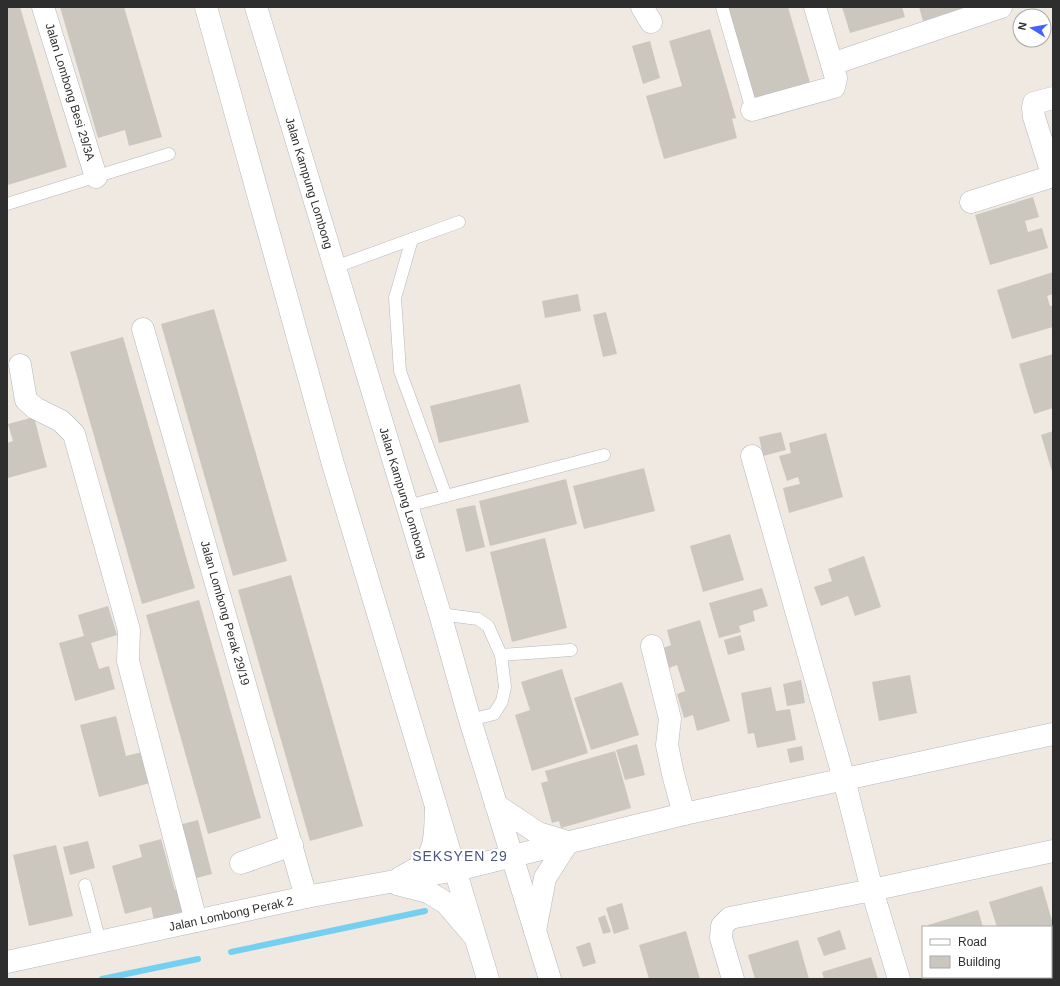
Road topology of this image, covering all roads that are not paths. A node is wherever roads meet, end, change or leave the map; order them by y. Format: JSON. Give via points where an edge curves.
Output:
{"nodes":[{"id":1,"x":43,"y":7,"type":"edge"},
{"id":2,"x":206,"y":7,"type":"edge"},
{"id":3,"x":256,"y":7,"type":"edge"},
{"id":4,"x":722,"y":7,"type":"edge"},
{"id":5,"x":815,"y":7,"type":"edge"},
{"id":6,"x":1002,"y":7,"type":"edge"},
{"id":7,"x":832,"y":64,"type":"junction"},
{"id":8,"x":1053,"y":98,"type":"edge"},
{"id":9,"x":752,"y":110,"type":"joint"},
{"id":10,"x":169,"y":154,"type":"dead end"},
{"id":11,"x":96,"y":177,"type":"junction"},
{"id":12,"x":1053,"y":177,"type":"edge"},
{"id":13,"x":971,"y":202,"type":"dead end"},
{"id":14,"x":7,"y":204,"type":"edge"},
{"id":15,"x":459,"y":222,"type":"dead end"},
{"id":16,"x":412,"y":239,"type":"junction"},
{"id":17,"x":335,"y":267,"type":"junction"},
{"id":18,"x":143,"y":329,"type":"dead end"},
{"id":19,"x":20,"y":365,"type":"dead end"},
{"id":20,"x":604,"y":455,"type":"dead end"},
{"id":21,"x":752,"y":456,"type":"dead end"},
{"id":22,"x":446,"y":496,"type":"junction"},
{"id":23,"x":407,"y":506,"type":"junction"},
{"id":24,"x":440,"y":614,"type":"junction"},
{"id":25,"x":652,"y":646,"type":"dead end"},
{"id":26,"x":571,"y":650,"type":"dead end"},
{"id":27,"x":501,"y":655,"type":"junction"},
{"id":28,"x":470,"y":720,"type":"junction"},
{"id":29,"x":1053,"y":734,"type":"edge"},
{"id":30,"x":844,"y":780,"type":"junction"},
{"id":31,"x":436,"y":803,"type":"junction"},
{"id":32,"x":496,"y":805,"type":"junction"},
{"id":33,"x":684,"y":814,"type":"junction"},
{"id":34,"x":568,"y":842,"type":"junction"},
{"id":35,"x":292,"y":845,"type":"junction"},
{"id":36,"x":1053,"y":851,"type":"edge"},
{"id":37,"x":512,"y":856,"type":"junction"},
{"id":38,"x":242,"y":863,"type":"dead end"},
{"id":39,"x":456,"y":870,"type":"junction"},
{"id":40,"x":392,"y":882,"type":"junction"},
{"id":41,"x":85,"y":885,"type":"dead end"},
{"id":42,"x":872,"y":890,"type":"junction"},
{"id":43,"x":306,"y":897,"type":"junction"},
{"id":44,"x":196,"y":921,"type":"junction"},
{"id":45,"x":535,"y":931,"type":"junction"},
{"id":46,"x":475,"y":937,"type":"junction"},
{"id":47,"x":100,"y":942,"type":"junction"},
{"id":48,"x":7,"y":962,"type":"edge"},
{"id":49,"x":488,"y":979,"type":"edge"},
{"id":50,"x":550,"y":979,"type":"edge"},
{"id":51,"x":733,"y":979,"type":"edge"},
{"id":52,"x":899,"y":979,"type":"edge"}],
"edges":[{"from":1,"to":11,"type":"street","name":"Jalan Lombong Besi 29/3A"},
{"from":2,"to":31,"type":"street","via":[[333,464]]},
{"from":3,"to":17,"type":"street","name":"Jalan Kampung Lombong"},
{"from":4,"to":9,"type":"lane"},
{"from":5,"to":7,"type":"street"},
{"from":6,"to":7,"type":"street"},
{"from":7,"to":9,"type":"street","via":[[836,78],[834,87]]},
{"from":8,"to":12,"type":"street","via":[[1034,104],[1033,108]]},
{"from":10,"to":11,"type":"lane"},
{"from":11,"to":14,"type":"lane"},
{"from":12,"to":13,"type":"street"},
{"from":15,"to":16,"type":"lane"},
{"from":16,"to":17,"type":"lane"},
{"from":16,"to":22,"type":"lane","via":[[395,298],[400,371]]},
{"from":17,"to":23,"type":"street","name":"Jalan Kampung Lombong"},
{"from":18,"to":35,"type":"street","name":"Jalan Lombong Perak 29/19"},
{"from":19,"to":44,"type":"street","via":[[26,400],[61,422],[74,434],[130,630],[128,661]]},
{"from":20,"to":22,"type":"lane"},
{"from":21,"to":30,"type":"street"},
{"from":22,"to":23,"type":"lane"},
{"from":23,"to":24,"type":"street","name":"Jalan Kampung Lombong"},
{"from":24,"to":27,"type":"lane","via":[[466,616],[483,622],[488,626]]},
{"from":24,"to":28,"type":"street","name":"Jalan Kampung Lombong"},
{"from":25,"to":33,"type":"street","via":[[670,719],[667,745]]},
{"from":26,"to":27,"type":"lane"},
{"from":27,"to":28,"type":"lane","via":[[506,688],[502,701],[494,714]]},
{"from":28,"to":32,"type":"street","name":"Jalan Kampung Lombong"},
{"from":29,"to":30,"type":"street","name":"Jalan Lombong Perak 2"},
{"from":30,"to":33,"type":"street","name":"Jalan Lombong Perak 2"},
{"from":30,"to":42,"type":"street"},
{"from":31,"to":39,"type":"street"},
{"from":31,"to":40,"type":"street","via":[[432,851],[423,864]]},
{"from":32,"to":34,"type":"street","via":[[538,833]]},
{"from":32,"to":37,"type":"street","name":"Jalan Kampung Lombong"},
{"from":33,"to":34,"type":"street","name":"Jalan Lombong Perak 2"},
{"from":34,"to":37,"type":"street","name":"Jalan Lombong Perak 2"},
{"from":34,"to":45,"type":"street","via":[[545,878]]},
{"from":35,"to":38,"type":"street"},
{"from":35,"to":43,"type":"street","name":"Jalan Lombong Perak 29/19"},
{"from":36,"to":42,"type":"street"},
{"from":37,"to":39,"type":"street","name":"Jalan Lombong Perak 2"},
{"from":37,"to":45,"type":"street","name":"Jalan Kampung Lombong"},
{"from":39,"to":40,"type":"street","name":"Jalan Lombong Perak 2"},
{"from":39,"to":46,"type":"street"},
{"from":40,"to":43,"type":"street","name":"Jalan Lombong Perak 2"},
{"from":40,"to":46,"type":"street","via":[[428,892],[446,903]]},
{"from":41,"to":47,"type":"lane"},
{"from":42,"to":51,"type":"street","via":[[730,918],[722,926],[721,938]]},
{"from":42,"to":52,"type":"street"},
{"from":43,"to":44,"type":"street","name":"Jalan Lombong Perak 2"},
{"from":44,"to":47,"type":"street","name":"Jalan Lombong Perak 2"},
{"from":45,"to":50,"type":"street","name":"Jalan Kampung Lombong"},
{"from":46,"to":49,"type":"street"},
{"from":47,"to":48,"type":"street","name":"Jalan Lombong Perak 2"}]}
